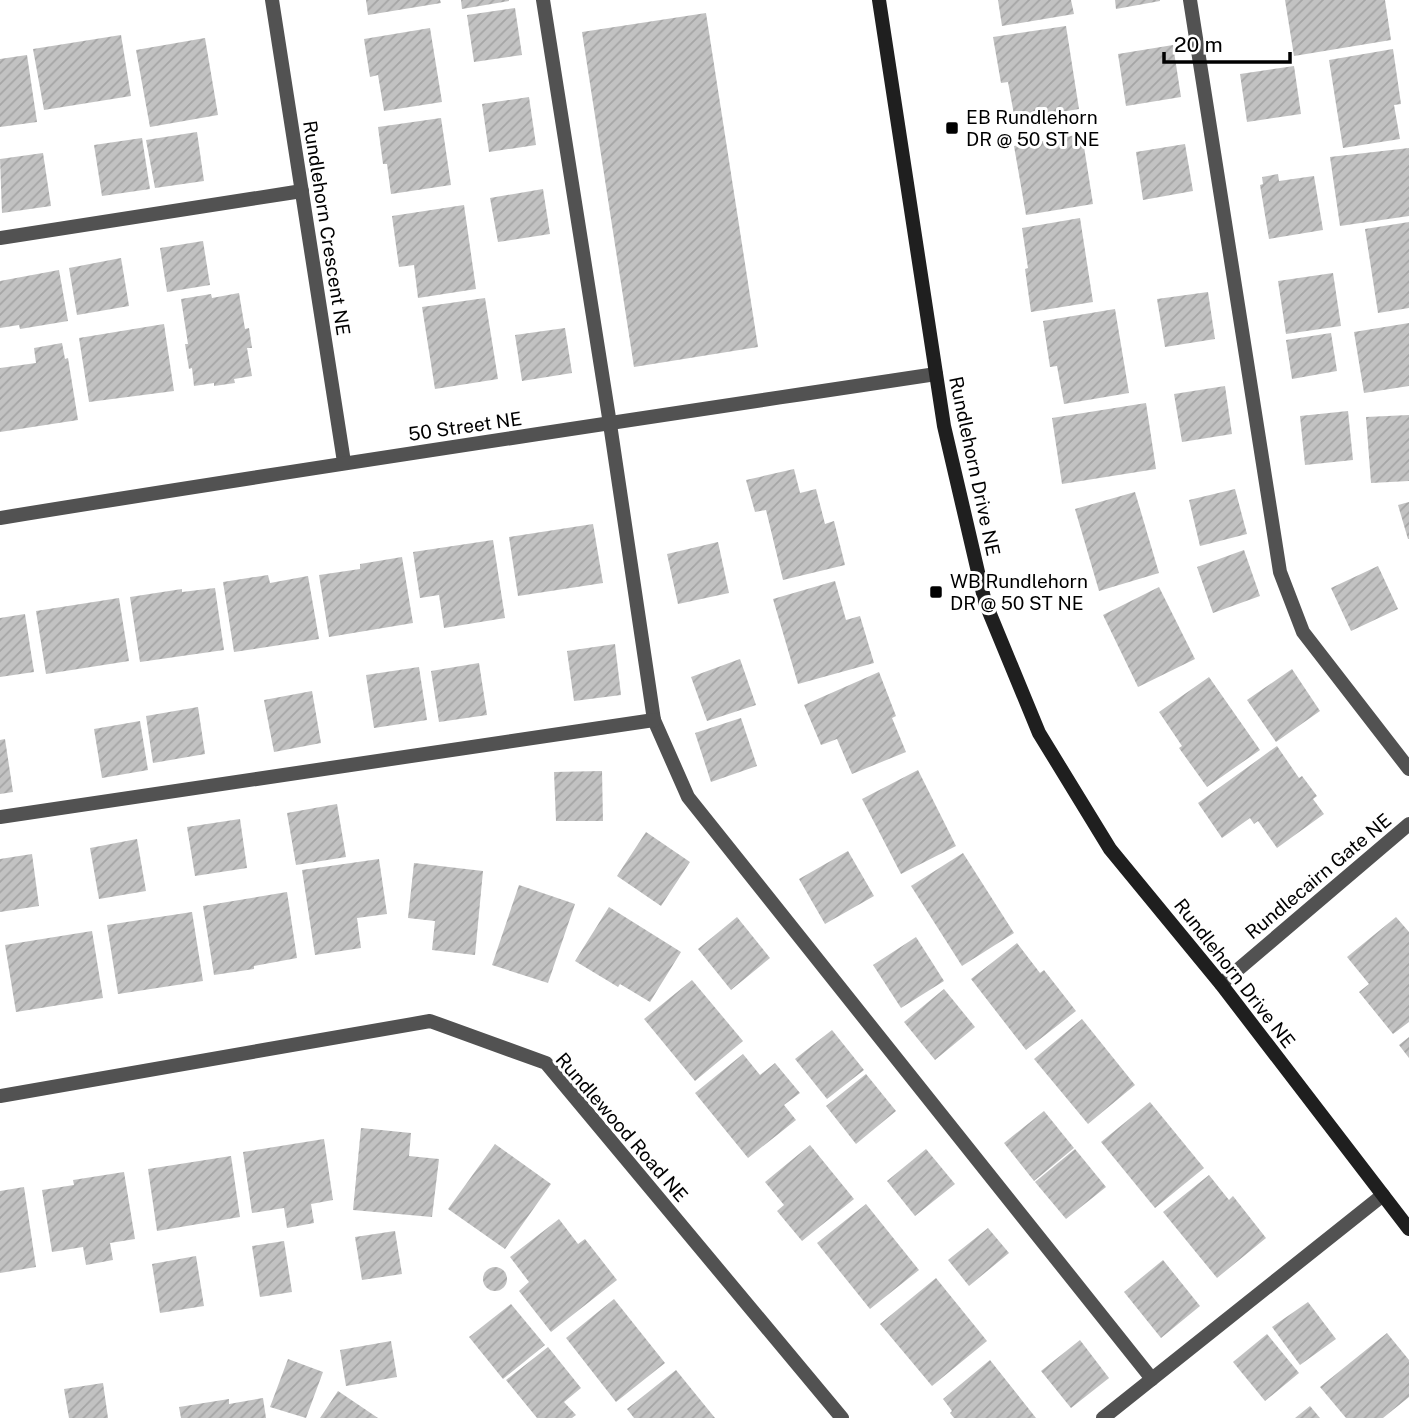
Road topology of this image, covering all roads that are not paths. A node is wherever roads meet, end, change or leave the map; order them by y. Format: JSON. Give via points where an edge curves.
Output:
{"nodes":[{"id":1,"x":272,"y":0,"type":"edge"},
{"id":2,"x":543,"y":0,"type":"edge"},
{"id":3,"x":879,"y":0,"type":"edge"},
{"id":4,"x":1189,"y":0,"type":"edge"},
{"id":5,"x":302,"y":191,"type":"junction"},
{"id":6,"x":0,"y":238,"type":"edge"},
{"id":7,"x":936,"y":374,"type":"junction"},
{"id":8,"x":610,"y":424,"type":"junction"},
{"id":9,"x":344,"y":462,"type":"junction"},
{"id":10,"x":0,"y":518,"type":"edge"},
{"id":11,"x":654,"y":720,"type":"junction"},
{"id":12,"x":1409,"y":769,"type":"edge"},
{"id":13,"x":0,"y":817,"type":"edge"},
{"id":14,"x":1409,"y":824,"type":"edge"},
{"id":15,"x":1221,"y":984,"type":"junction"},
{"id":16,"x":0,"y":1096,"type":"edge"},
{"id":17,"x":1383,"y":1195,"type":"junction"},
{"id":18,"x":1409,"y":1228,"type":"edge"},
{"id":19,"x":1152,"y":1379,"type":"junction"},
{"id":20,"x":842,"y":1418,"type":"edge"},
{"id":21,"x":1103,"y":1418,"type":"edge"}],
"edges":[{"from":1,"to":5,"type":"street","name":"Rundlehorn Crescent NE"},
{"from":2,"to":8,"type":"street"},
{"from":3,"to":7,"type":"street","name":"Rundlehorn Drive NE"},
{"from":4,"to":12,"type":"street","via":[[1280,572],[1303,632]]},
{"from":5,"to":6,"type":"street"},
{"from":5,"to":9,"type":"street","name":"Rundlehorn Crescent NE"},
{"from":7,"to":8,"type":"street","name":"50 Street NE"},
{"from":7,"to":15,"type":"street","name":"Rundlehorn Drive NE","via":[[985,602],[1039,733],[1110,849]]},
{"from":8,"to":9,"type":"street","name":"50 Street NE"},
{"from":8,"to":11,"type":"street"},
{"from":9,"to":10,"type":"street","name":"50 Street NE"},
{"from":11,"to":13,"type":"street"},
{"from":11,"to":19,"type":"street","via":[[688,797]]},
{"from":14,"to":15,"type":"street","name":"Rundlecairn Gate NE"},
{"from":15,"to":17,"type":"street","name":"Rundlehorn Drive NE"},
{"from":16,"to":20,"type":"street","name":"Rundlewood Road NE","via":[[430,1021],[545,1063]]},
{"from":17,"to":18,"type":"street","name":"Rundlehorn Drive NE"},
{"from":17,"to":19,"type":"street"},
{"from":19,"to":21,"type":"street"}]}
